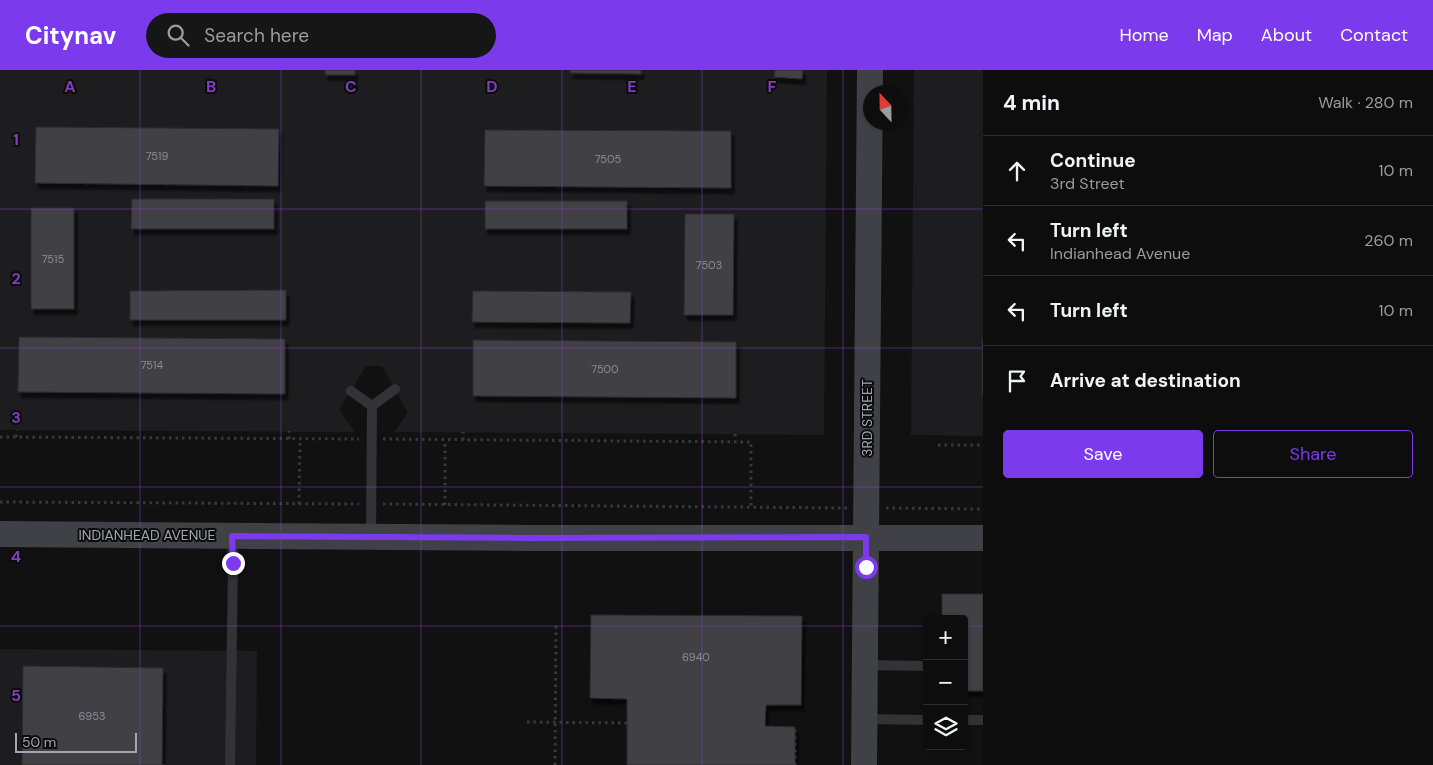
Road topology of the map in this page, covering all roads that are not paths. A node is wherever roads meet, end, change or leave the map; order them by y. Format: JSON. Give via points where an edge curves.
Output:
{"nodes":[{"id":1,"x":870,"y":70,"type":"edge"},
{"id":2,"x":395,"y":389,"type":"dead end"},
{"id":3,"x":350,"y":391,"type":"dead end"},
{"id":4,"x":372,"y":406,"type":"junction"},
{"id":5,"x":0,"y":534,"type":"edge"},
{"id":6,"x":232,"y":536,"type":"junction"},
{"id":7,"x":371,"y":537,"type":"junction"},
{"id":8,"x":866,"y":537,"type":"junction"},
{"id":9,"x":983,"y":538,"type":"edge"},
{"id":10,"x":865,"y":665,"type":"junction"},
{"id":11,"x":923,"y":666,"type":"edge"},
{"id":12,"x":865,"y":720,"type":"junction"},
{"id":13,"x":923,"y":720,"type":"edge"},
{"id":14,"x":968,"y":720,"type":"edge"},
{"id":15,"x":983,"y":720,"type":"edge"},
{"id":16,"x":230,"y":765,"type":"edge"},
{"id":17,"x":864,"y":765,"type":"edge"}],
"edges":[{"from":1,"to":8,"type":"main road","name":"3RD STREET"},
{"from":2,"to":4,"type":"lane"},
{"from":3,"to":4,"type":"lane"},
{"from":4,"to":7,"type":"lane"},
{"from":5,"to":6,"type":"main road","name":"INDIANHEAD AVENUE"},
{"from":6,"to":7,"type":"main road","name":"INDIANHEAD AVENUE"},
{"from":6,"to":16,"type":"lane"},
{"from":7,"to":8,"type":"main road","name":"INDIANHEAD AVENUE"},
{"from":8,"to":9,"type":"main road","name":"INDIANHEAD AVENUE"},
{"from":8,"to":10,"type":"main road","name":"3RD STREET"},
{"from":10,"to":11,"type":"lane"},
{"from":10,"to":12,"type":"main road","name":"3RD STREET"},
{"from":12,"to":13,"type":"lane"},
{"from":12,"to":17,"type":"main road","name":"3RD STREET"},
{"from":14,"to":15,"type":"lane"}]}
